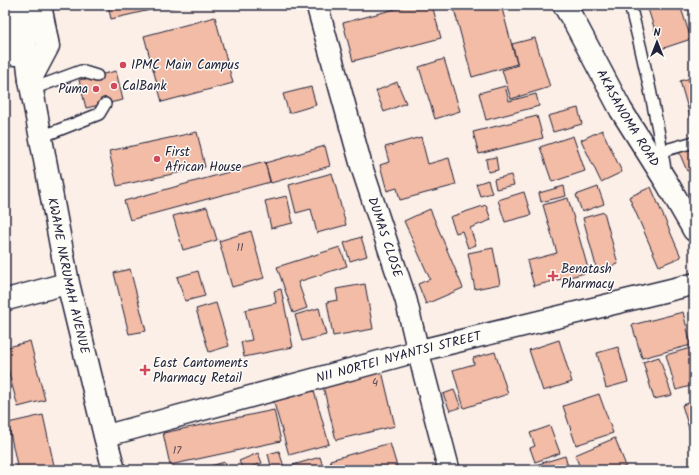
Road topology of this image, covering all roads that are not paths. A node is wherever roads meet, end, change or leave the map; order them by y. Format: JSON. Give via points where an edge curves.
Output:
{"nodes":[{"id":1,"x":21,"y":5,"type":"edge"},
{"id":2,"x":40,"y":5,"type":"edge"},
{"id":3,"x":317,"y":5,"type":"edge"},
{"id":4,"x":564,"y":5,"type":"edge"},
{"id":5,"x":630,"y":5,"type":"edge"},
{"id":6,"x":5,"y":14,"type":"edge"},
{"id":7,"x":97,"y":76,"type":"dead end"},
{"id":8,"x":31,"y":85,"type":"junction"},
{"id":9,"x":105,"y":104,"type":"dead end"},
{"id":10,"x":41,"y":137,"type":"junction"},
{"id":11,"x":694,"y":142,"type":"edge"},
{"id":12,"x":662,"y":151,"type":"junction"},
{"id":13,"x":667,"y":183,"type":"junction"},
{"id":14,"x":694,"y":230,"type":"edge"},
{"id":15,"x":68,"y":283,"type":"junction"},
{"id":16,"x":694,"y":284,"type":"edge"},
{"id":17,"x":5,"y":300,"type":"edge"},
{"id":18,"x":418,"y":351,"type":"junction"},
{"id":19,"x":105,"y":436,"type":"junction"},
{"id":20,"x":114,"y":470,"type":"edge"},
{"id":21,"x":449,"y":470,"type":"edge"}],
"edges":[{"from":1,"to":8,"type":"main road","name":"KWAME NKRUMAH AVENUE"},
{"from":2,"to":8,"type":"main road","via":[[48,46]]},
{"from":3,"to":18,"type":"street","name":"DUMAS CLOSE","via":[[362,168],[406,300]]},
{"from":4,"to":13,"type":"main road","name":"AKASANOMA ROAD","via":[[621,110]]},
{"from":5,"to":12,"type":"lane"},
{"from":6,"to":8,"type":"main road","name":"KWAME NKRUMAH AVENUE","via":[[17,60]]},
{"from":7,"to":8,"type":"lane","via":[[81,71]]},
{"from":8,"to":10,"type":"main road","name":"KWAME NKRUMAH AVENUE"},
{"from":9,"to":10,"type":"lane","via":[[99,114]]},
{"from":10,"to":15,"type":"main road","name":"KWAME NKRUMAH AVENUE"},
{"from":11,"to":12,"type":"lane"},
{"from":12,"to":13,"type":"lane"},
{"from":13,"to":14,"type":"main road","name":"AKASANOMA ROAD"},
{"from":15,"to":17,"type":"street"},
{"from":15,"to":19,"type":"main road","name":"KWAME NKRUMAH AVENUE"},
{"from":16,"to":18,"type":"street","name":"NII NORTEI NYANTSI STREET"},
{"from":18,"to":19,"type":"street","name":"NII NORTEI NYANTSI STREET"},
{"from":18,"to":21,"type":"street","name":"DUMAS CLOSE"},
{"from":19,"to":20,"type":"main road","name":"KWAME NKRUMAH AVENUE"}]}
